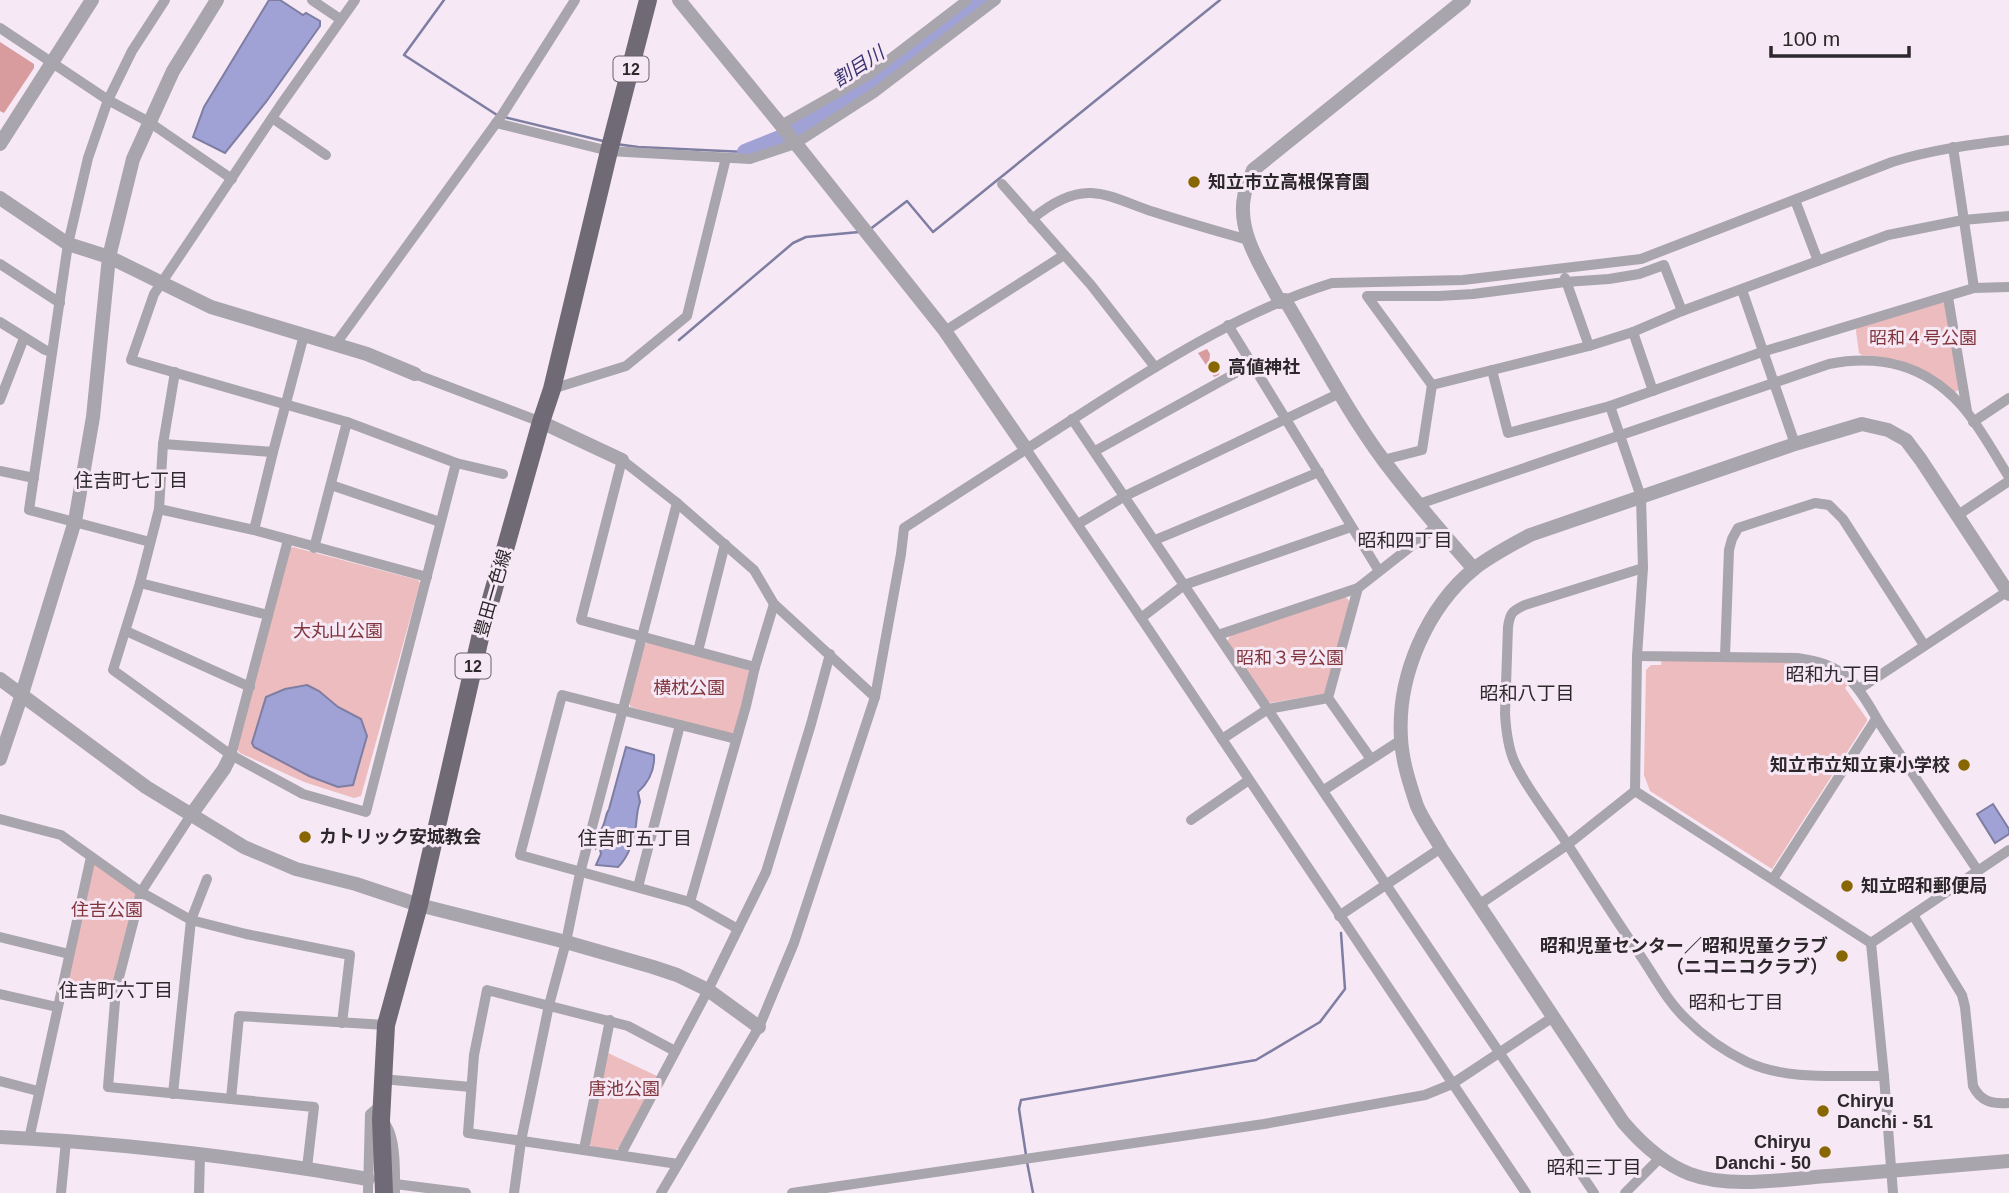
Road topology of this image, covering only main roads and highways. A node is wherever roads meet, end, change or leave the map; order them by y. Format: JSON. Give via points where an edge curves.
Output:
{"nodes":[{"id":1,"x":649,"y":0,"type":"edge"},
{"id":2,"x":391,"y":1190,"type":"edge"}],
"edges":[{"from":1,"to":2,"type":"main road","name":"豊田一色線","number":"12","via":[[552,389],[480,638],[419,905],[386,1026],[382,1112]]}]}
